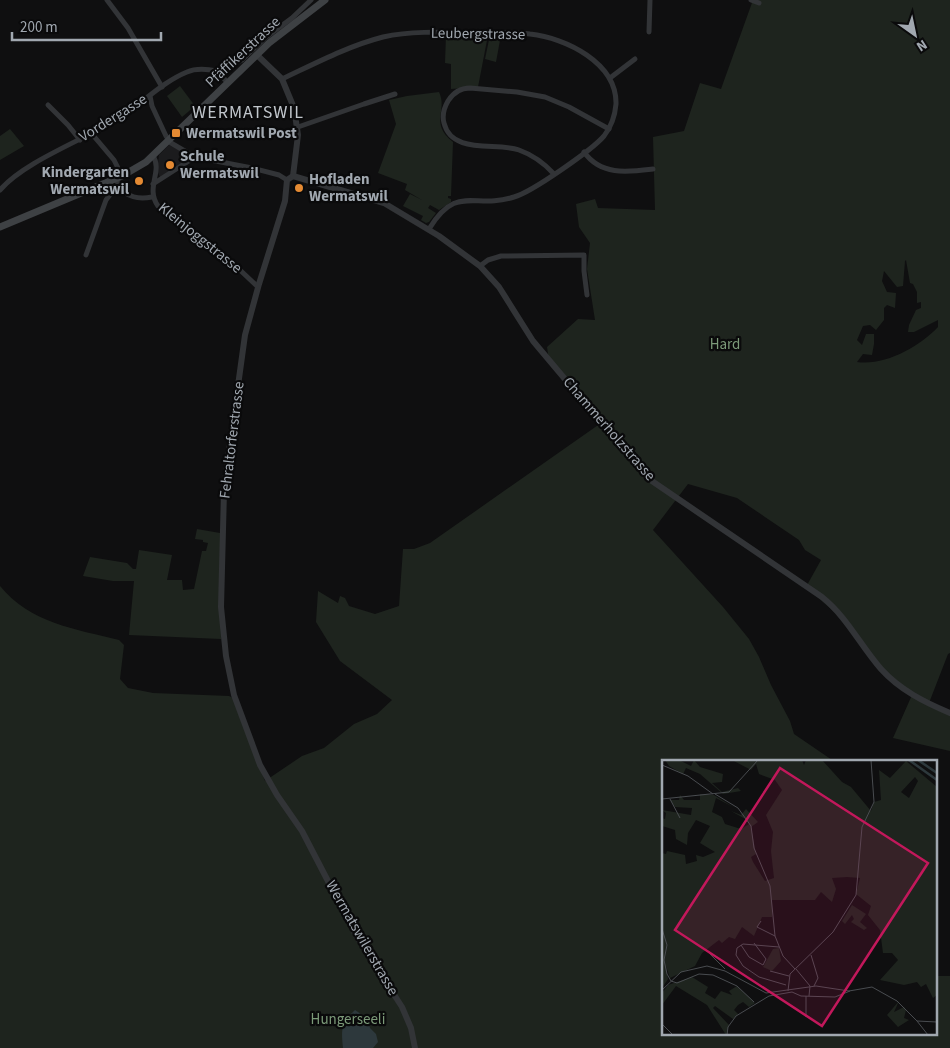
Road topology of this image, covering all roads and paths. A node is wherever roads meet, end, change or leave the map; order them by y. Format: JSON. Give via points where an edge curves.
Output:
{"nodes":[{"id":1,"x":107,"y":0,"type":"edge"},
{"id":2,"x":311,"y":0,"type":"edge"},
{"id":3,"x":325,"y":0,"type":"edge"},
{"id":4,"x":650,"y":0,"type":"edge"},
{"id":5,"x":751,"y":0,"type":"edge"},
{"id":6,"x":759,"y":3,"type":"dead end"},
{"id":7,"x":649,"y":32,"type":"dead end"},
{"id":8,"x":257,"y":55,"type":"junction"},
{"id":9,"x":635,"y":59,"type":"dead end"},
{"id":10,"x":219,"y":71,"type":"junction"},
{"id":11,"x":610,"y":78,"type":"junction"},
{"id":12,"x":282,"y":79,"type":"junction"},
{"id":13,"x":228,"y":83,"type":"junction"},
{"id":14,"x":162,"y":86,"type":"junction"},
{"id":15,"x":395,"y":94,"type":"dead end"},
{"id":16,"x":150,"y":96,"type":"junction"},
{"id":17,"x":140,"y":103,"type":"junction"},
{"id":18,"x":48,"y":105,"type":"dead end"},
{"id":19,"x":152,"y":106,"type":"junction"},
{"id":20,"x":298,"y":128,"type":"junction"},
{"id":21,"x":609,"y":129,"type":"junction"},
{"id":22,"x":92,"y":134,"type":"junction"},
{"id":23,"x":80,"y":140,"type":"junction"},
{"id":24,"x":169,"y":140,"type":"junction"},
{"id":25,"x":584,"y":152,"type":"junction"},
{"id":26,"x":153,"y":156,"type":"junction"},
{"id":27,"x":195,"y":157,"type":"junction"},
{"id":28,"x":653,"y":169,"type":"dead end"},
{"id":29,"x":155,"y":174,"type":"junction"},
{"id":30,"x":554,"y":174,"type":"junction"},
{"id":31,"x":119,"y":177,"type":"junction"},
{"id":32,"x":290,"y":178,"type":"junction"},
{"id":33,"x":161,"y":181,"type":"junction"},
{"id":34,"x":153,"y":184,"type":"junction"},
{"id":35,"x":120,"y":187,"type":"junction"},
{"id":36,"x":0,"y":190,"type":"edge"},
{"id":37,"x":152,"y":197,"type":"junction"},
{"id":38,"x":0,"y":227,"type":"edge"},
{"id":39,"x":428,"y":229,"type":"junction"},
{"id":40,"x":86,"y":255,"type":"dead end"},
{"id":41,"x":480,"y":266,"type":"junction"},
{"id":42,"x":258,"y":287,"type":"junction"},
{"id":43,"x":587,"y":295,"type":"dead end"},
{"id":44,"x":950,"y":713,"type":"edge"},
{"id":45,"x":302,"y":831,"type":"joint"},
{"id":46,"x":415,"y":1048,"type":"edge"}],
"edges":[{"from":1,"to":14,"type":"street","via":[[128,28]]},
{"from":2,"to":10,"type":"street","via":[[242,60]]},
{"from":3,"to":8,"type":"main road","name":"Pfäffikerstrasse"},
{"from":4,"to":7,"type":"street"},
{"from":5,"to":6,"type":"street"},
{"from":8,"to":12,"type":"street","name":"Fehraltorferstrasse"},
{"from":8,"to":13,"type":"main road","name":"Pfäffikerstrasse"},
{"from":9,"to":11,"type":"street"},
{"from":10,"to":13,"type":"street"},
{"from":10,"to":14,"type":"street","name":"Vordergasse","via":[[190,71]]},
{"from":11,"to":12,"type":"street","name":"Leubergstrasse","via":[[587,56],[547,38],[519,33],[446,32],[383,37]]},
{"from":11,"to":21,"type":"street","via":[[616,104]]},
{"from":12,"to":20,"type":"street","name":"Fehraltorferstrasse"},
{"from":13,"to":24,"type":"main road","name":"Pfäffikerstrasse"},
{"from":14,"to":16,"type":"street","name":"Vordergasse"},
{"from":15,"to":20,"type":"street"},
{"from":16,"to":17,"type":"street","name":"Vordergasse"},
{"from":16,"to":19,"type":"street"},
{"from":17,"to":19,"type":"street"},
{"from":17,"to":22,"type":"street","name":"Vordergasse"},
{"from":18,"to":23,"type":"street"},
{"from":19,"to":24,"type":"street"},
{"from":20,"to":32,"type":"street","name":"Fehraltorferstrasse","via":[[298,146]]},
{"from":21,"to":25,"type":"street"},
{"from":21,"to":30,"type":"street","via":[[570,107],[536,95],[470,88],[462,89],[449,99],[444,119],[446,130],[454,139],[467,144],[519,150],[540,160]]},
{"from":22,"to":23,"type":"street","name":"Vordergasse"},
{"from":22,"to":31,"type":"street","via":[[114,160]]},
{"from":23,"to":36,"type":"street","name":"Vordergasse","via":[[27,169]]},
{"from":24,"to":26,"type":"main road","name":"Pfäffikerstrasse"},
{"from":24,"to":27,"type":"street","name":"Chammerholzstrasse"},
{"from":25,"to":28,"type":"street","via":[[598,165],[612,170]]},
{"from":25,"to":30,"type":"street"},
{"from":26,"to":29,"type":"street","name":"Kleinjoggstrasse"},
{"from":26,"to":31,"type":"main road","name":"Pfäffikerstrasse"},
{"from":27,"to":32,"type":"street","name":"Chammerholzstrasse"},
{"from":27,"to":33,"type":"street"},
{"from":29,"to":33,"type":"street"},
{"from":29,"to":34,"type":"street","name":"Kleinjoggstrasse"},
{"from":30,"to":39,"type":"street","via":[[514,197],[452,204]]},
{"from":31,"to":35,"type":"street"},
{"from":31,"to":38,"type":"main road","name":"Pfäffikerstrasse"},
{"from":32,"to":39,"type":"street","name":"Chammerholzstrasse","via":[[384,203]]},
{"from":32,"to":42,"type":"street","name":"Fehraltorferstrasse"},
{"from":33,"to":34,"type":"street"},
{"from":34,"to":37,"type":"street","name":"Kleinjoggstrasse"},
{"from":35,"to":37,"type":"street","via":[[136,198]]},
{"from":35,"to":40,"type":"street","via":[[106,200]]},
{"from":37,"to":42,"type":"street","name":"Kleinjoggstrasse","via":[[163,211]]},
{"from":39,"to":41,"type":"street","name":"Chammerholzstrasse"},
{"from":41,"to":43,"type":"street","via":[[501,256],[584,255]]},
{"from":41,"to":44,"type":"street","name":"Chammerholzstrasse","via":[[499,287],[536,345],[649,479],[827,601],[892,680],[912,695]]},
{"from":42,"to":45,"type":"street","name":"Fehraltorferstrasse","via":[[243,345],[226,473],[222,623],[234,695],[256,755],[272,787]]},
{"from":45,"to":46,"type":"street","name":"Wermatswilerstrasse","via":[[357,937],[406,1014]]}]}
